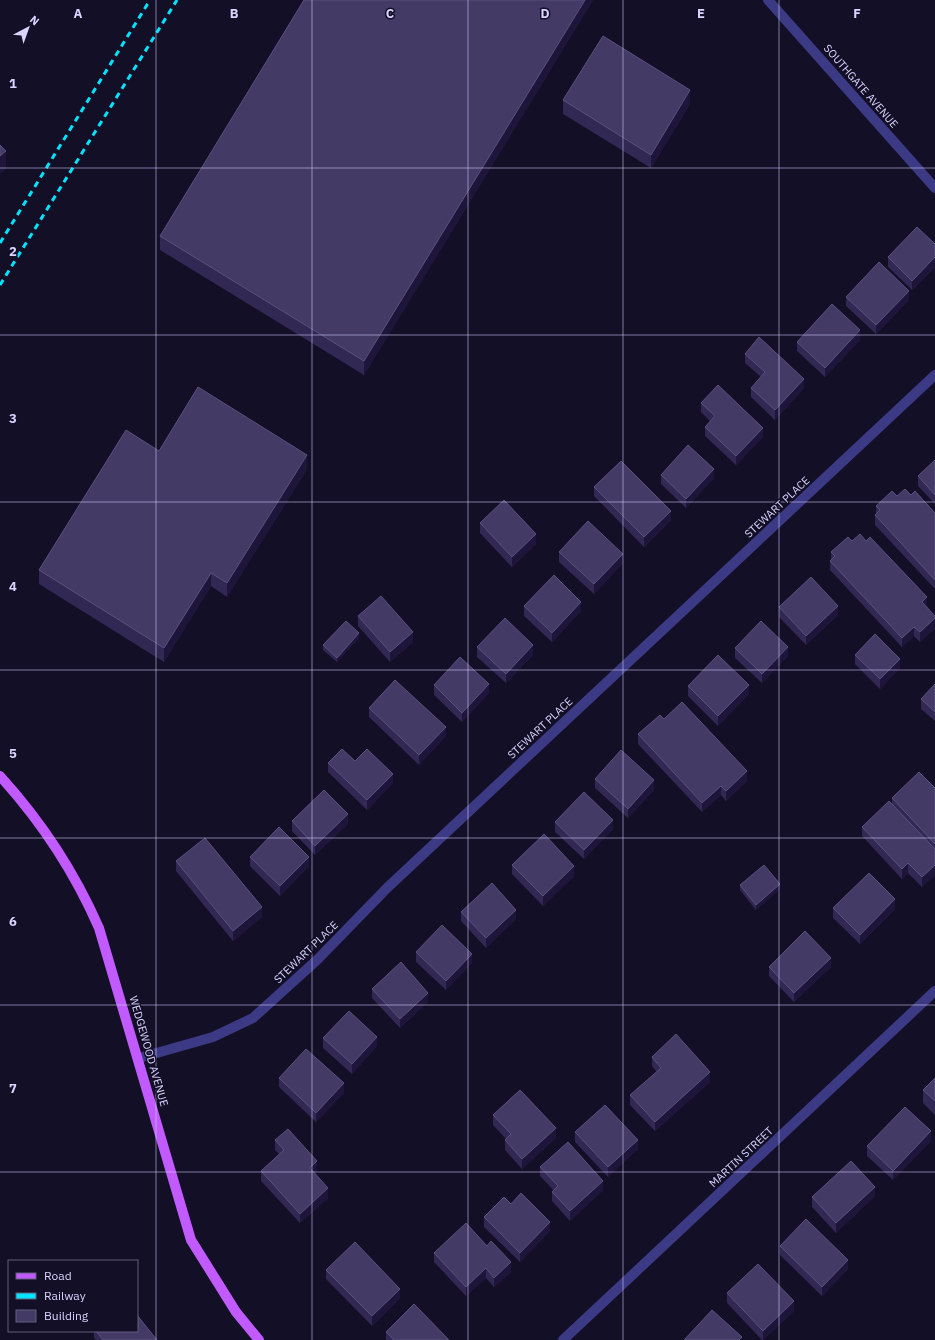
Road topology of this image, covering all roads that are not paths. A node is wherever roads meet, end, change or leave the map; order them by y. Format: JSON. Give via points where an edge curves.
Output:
{"nodes":[{"id":1,"x":768,"y":0,"type":"edge"},
{"id":2,"x":935,"y":188,"type":"edge"},
{"id":3,"x":935,"y":375,"type":"edge"},
{"id":4,"x":0,"y":776,"type":"edge"},
{"id":5,"x":935,"y":991,"type":"edge"},
{"id":6,"x":139,"y":1058,"type":"junction"},
{"id":7,"x":259,"y":1340,"type":"edge"},
{"id":8,"x":563,"y":1340,"type":"edge"}],
"edges":[{"from":1,"to":2,"type":"street","name":"SOUTHGATE AVENUE"},
{"from":3,"to":6,"type":"street","name":"STEWART PLACE","via":[[387,888],[317,960],[253,1018],[213,1037]]},
{"from":4,"to":6,"type":"main road","name":"WEDGEWOOD AVENUE","via":[[37,820],[86,899],[100,928]]},
{"from":5,"to":8,"type":"street","name":"MARTIN STREET"},
{"from":6,"to":7,"type":"main road","name":"WEDGEWOOD AVENUE","via":[[191,1240],[236,1312]]}]}
